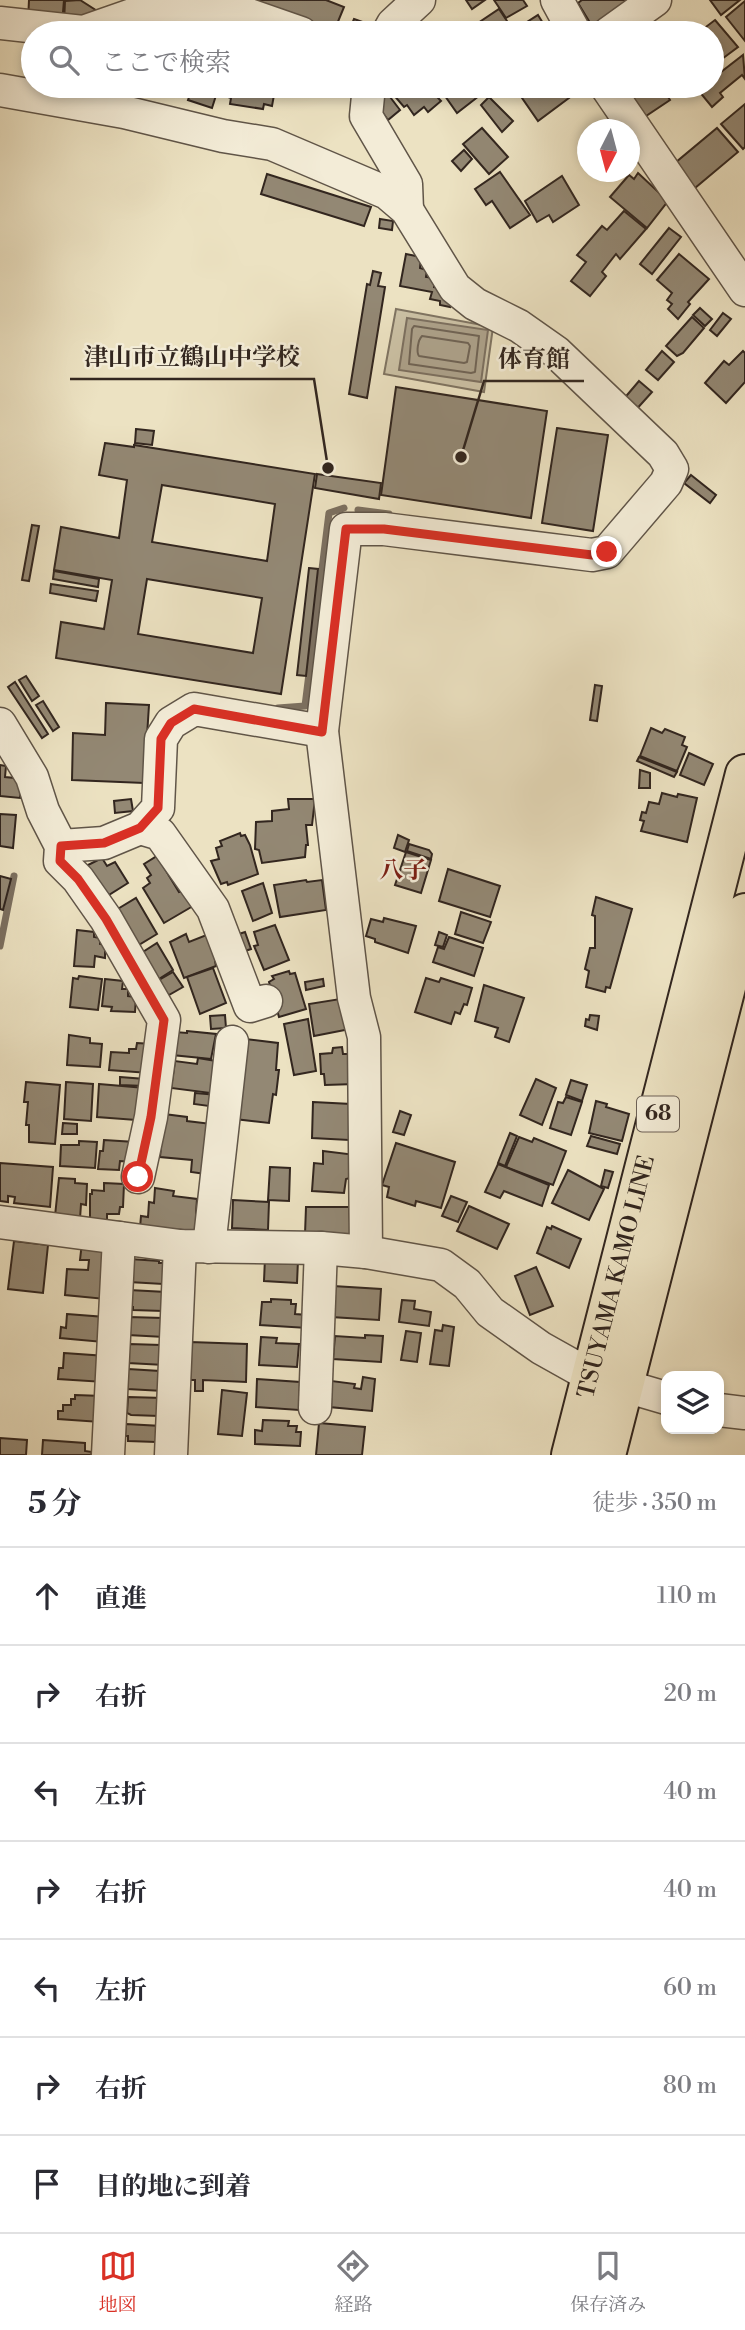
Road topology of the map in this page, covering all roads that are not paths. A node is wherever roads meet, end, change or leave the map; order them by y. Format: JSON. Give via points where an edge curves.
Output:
{"nodes":[{"id":1,"x":419,"y":0,"type":"edge"},
{"id":2,"x":557,"y":0,"type":"edge"},
{"id":3,"x":655,"y":0,"type":"edge"},
{"id":4,"x":235,"y":7,"type":"edge"},
{"id":5,"x":115,"y":21,"type":"edge"},
{"id":6,"x":271,"y":21,"type":"edge"},
{"id":7,"x":396,"y":21,"type":"edge"},
{"id":8,"x":568,"y":21,"type":"edge"},
{"id":9,"x":626,"y":21,"type":"edge"},
{"id":10,"x":0,"y":23,"type":"edge"},
{"id":11,"x":21,"y":25,"type":"edge"},
{"id":12,"x":0,"y":90,"type":"edge"},
{"id":13,"x":21,"y":94,"type":"edge"},
{"id":14,"x":45,"y":98,"type":"edge"},
{"id":15,"x":368,"y":98,"type":"edge"},
{"id":16,"x":614,"y":98,"type":"edge"},
{"id":17,"x":407,"y":210,"type":"junction"},
{"id":18,"x":745,"y":290,"type":"edge"},
{"id":19,"x":0,"y":724,"type":"edge"},
{"id":20,"x":322,"y":732,"type":"junction"},
{"id":21,"x":745,"y":774,"type":"edge"},
{"id":22,"x":140,"y":828,"type":"junction"},
{"id":23,"x":61,"y":846,"type":"junction"},
{"id":24,"x":745,"y":913,"type":"edge"},
{"id":25,"x":266,"y":1001,"type":"dead end"},
{"id":26,"x":232,"y":1042,"type":"dead end"},
{"id":27,"x":138,"y":1177,"type":"dead end"},
{"id":28,"x":0,"y":1222,"type":"edge"},
{"id":29,"x":119,"y":1238,"type":"junction"},
{"id":30,"x":195,"y":1246,"type":"junction"},
{"id":31,"x":321,"y":1248,"type":"junction"},
{"id":32,"x":366,"y":1252,"type":"junction"},
{"id":33,"x":608,"y":1382,"type":"junction"},
{"id":34,"x":661,"y":1397,"type":"edge"},
{"id":35,"x":315,"y":1408,"type":"dead end"},
{"id":36,"x":724,"y":1411,"type":"edge"},
{"id":37,"x":745,"y":1413,"type":"edge"},
{"id":38,"x":108,"y":1455,"type":"edge"},
{"id":39,"x":171,"y":1455,"type":"edge"},
{"id":40,"x":571,"y":1455,"type":"edge"},
{"id":41,"x":606,"y":1455,"type":"edge"}],
"edges":[{"from":1,"to":7,"type":"street"},
{"from":2,"to":8,"type":"street"},
{"from":3,"to":9,"type":"street"},
{"from":4,"to":5,"type":"street","via":[[170,8]]},
{"from":4,"to":6,"type":"street"},
{"from":10,"to":11,"type":"street"},
{"from":12,"to":13,"type":"street"},
{"from":14,"to":17,"type":"street","via":[[272,144],[387,193]]},
{"from":15,"to":17,"type":"street","via":[[366,116],[406,184]]},
{"from":16,"to":18,"type":"street"},
{"from":17,"to":20,"type":"street","via":[[455,288],[556,352],[663,454],[672,469],[666,483],[607,552],[592,555],[384,529],[346,529]]},
{"from":19,"to":23,"type":"street","via":[[32,776]]},
{"from":20,"to":22,"type":"street","via":[[194,709],[171,723],[161,739],[158,808]]},
{"from":20,"to":32,"type":"street","via":[[354,998],[364,1037]]},
{"from":21,"to":33,"type":"main road","name":"TSUYAMA KAMO LINE","number":"68"},
{"from":22,"to":23,"type":"street","via":[[104,843]]},
{"from":22,"to":25,"type":"street","via":[[160,834],[213,909],[250,1006]]},
{"from":23,"to":27,"type":"street","via":[[60,861],[106,919],[164,1020]]},
{"from":24,"to":33,"type":"main road","name":"TSUYAMA KAMO LINE","number":"68"},
{"from":26,"to":30,"type":"street"},
{"from":28,"to":29,"type":"street"},
{"from":29,"to":30,"type":"street"},
{"from":29,"to":38,"type":"street"},
{"from":30,"to":31,"type":"street"},
{"from":30,"to":39,"type":"street"},
{"from":31,"to":32,"type":"street"},
{"from":31,"to":35,"type":"street"},
{"from":32,"to":33,"type":"street","via":[[441,1265],[467,1284],[490,1312],[541,1348]]},
{"from":33,"to":34,"type":"street"},
{"from":33,"to":40,"type":"main road","name":"TSUYAMA KAMO LINE","number":"68"},
{"from":33,"to":41,"type":"main road","name":"TSUYAMA KAMO LINE","number":"68"},
{"from":36,"to":37,"type":"street"}]}
